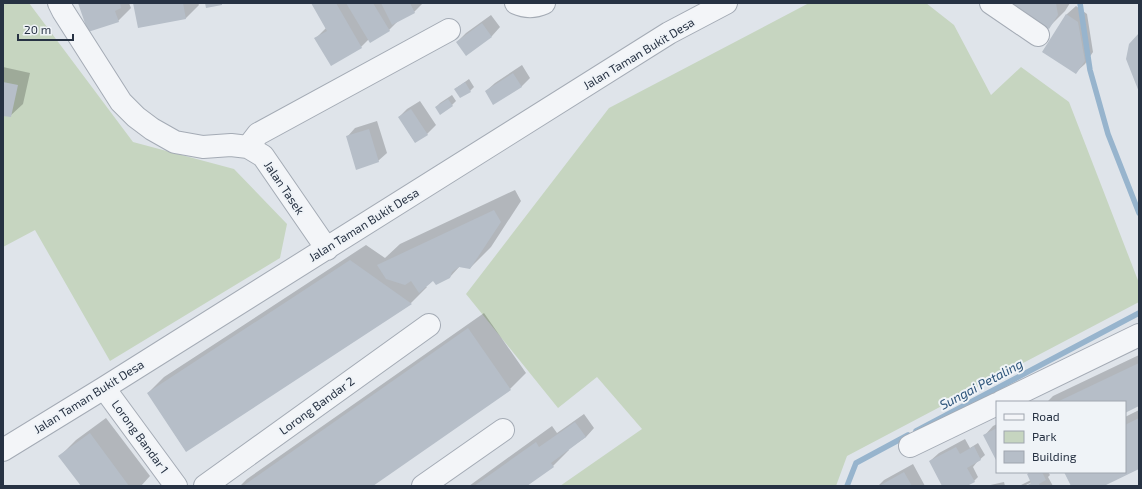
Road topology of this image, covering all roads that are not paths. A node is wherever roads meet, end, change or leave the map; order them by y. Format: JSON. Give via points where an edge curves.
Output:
{"nodes":[{"id":1,"x":59,"y":3,"type":"edge"},
{"id":2,"x":516,"y":3,"type":"edge"},
{"id":3,"x":544,"y":3,"type":"edge"},
{"id":4,"x":726,"y":3,"type":"edge"},
{"id":5,"x":991,"y":3,"type":"edge"},
{"id":6,"x":449,"y":30,"type":"dead end"},
{"id":7,"x":1038,"y":35,"type":"dead end"},
{"id":8,"x":248,"y":147,"type":"junction"},
{"id":9,"x":327,"y":249,"type":"junction"},
{"id":10,"x":429,"y":325,"type":"dead end"},
{"id":11,"x":1139,"y":335,"type":"edge"},
{"id":12,"x":104,"y":388,"type":"junction"},
{"id":13,"x":1003,"y":401,"type":"edge"},
{"id":14,"x":996,"y":404,"type":"edge"},
{"id":15,"x":503,"y":430,"type":"dead end"},
{"id":16,"x":910,"y":446,"type":"dead end"},
{"id":17,"x":3,"y":450,"type":"edge"},
{"id":18,"x":176,"y":486,"type":"edge"},
{"id":19,"x":205,"y":486,"type":"edge"},
{"id":20,"x":423,"y":486,"type":"edge"}],
"edges":[{"from":1,"to":8,"type":"street","name":"Jalan Tasek","via":[[121,102],[152,129],[175,142],[203,147]]},
{"from":2,"to":3,"type":"street","via":[[524,6]]},
{"from":4,"to":9,"type":"street","name":"Jalan Taman Bukit Desa","via":[[669,33]]},
{"from":5,"to":7,"type":"street"},
{"from":6,"to":8,"type":"street","via":[[258,134]]},
{"from":8,"to":9,"type":"street","name":"Jalan Tasek","via":[[263,156]]},
{"from":9,"to":12,"type":"street","name":"Jalan Taman Bukit Desa"},
{"from":10,"to":19,"type":"street","name":"Lorong Bandar 2"},
{"from":11,"to":13,"type":"street"},
{"from":12,"to":17,"type":"street","name":"Jalan Taman Bukit Desa"},
{"from":12,"to":18,"type":"street","name":"Lorong Bandar 1"},
{"from":14,"to":16,"type":"street"},
{"from":15,"to":20,"type":"street"}]}
